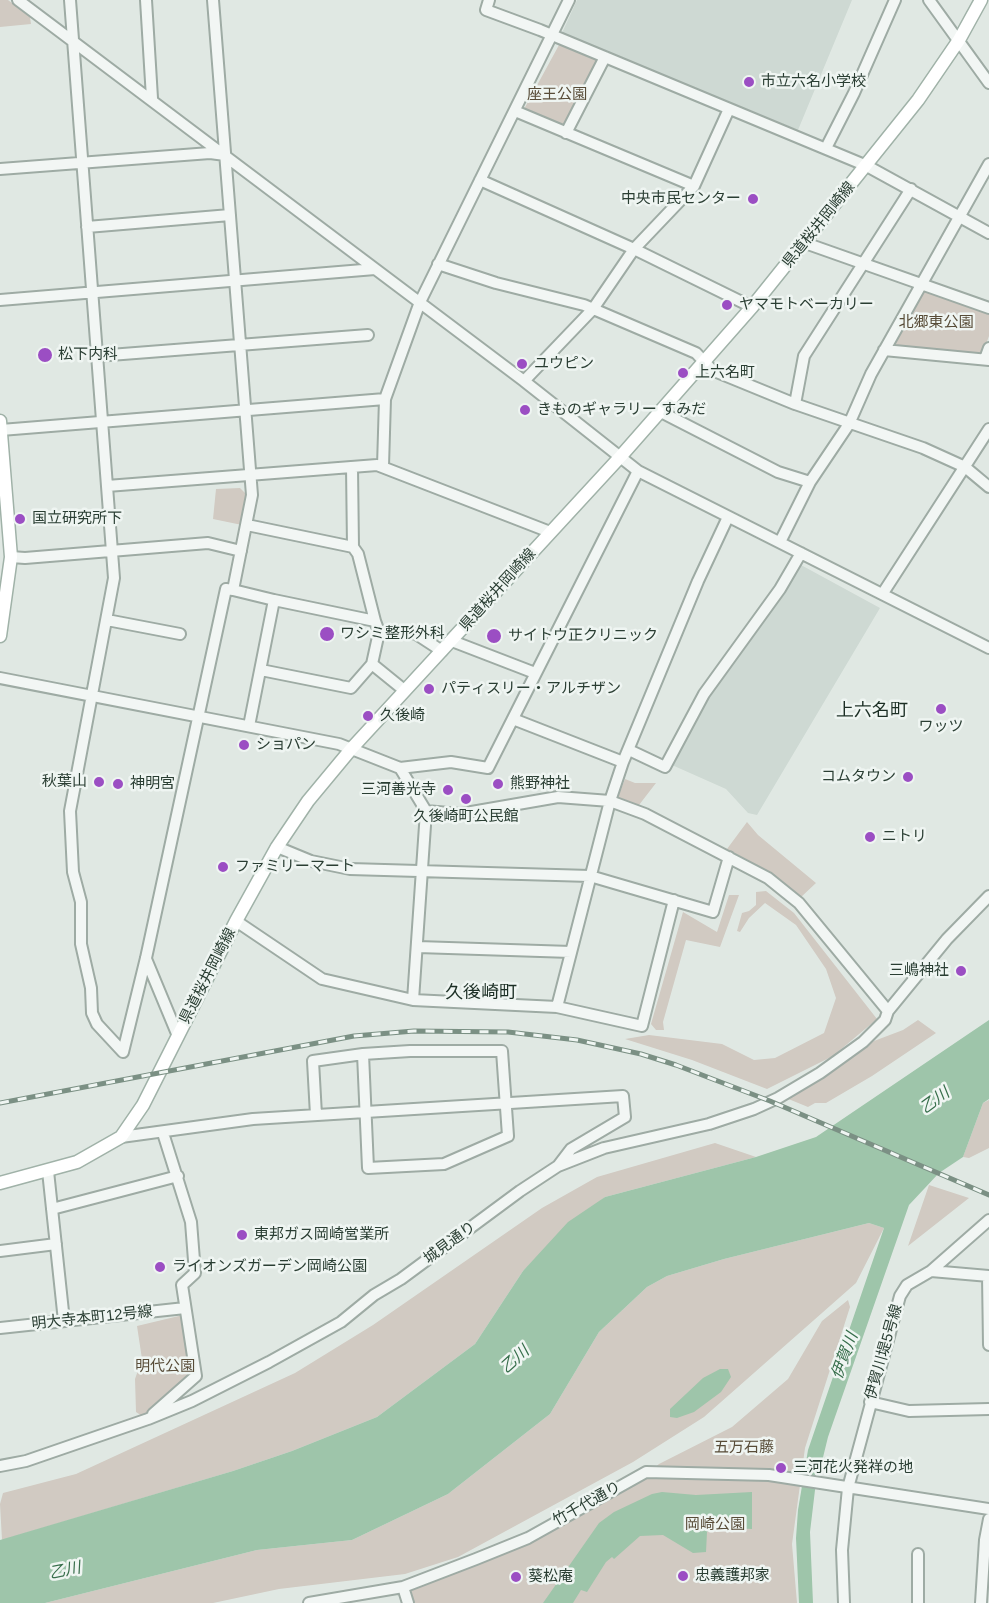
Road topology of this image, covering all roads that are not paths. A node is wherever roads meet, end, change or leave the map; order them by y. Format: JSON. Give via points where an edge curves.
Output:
{"nodes":[{"id":1,"x":18,"y":0,"type":"edge"},
{"id":2,"x":70,"y":0,"type":"edge"},
{"id":3,"x":146,"y":0,"type":"edge"},
{"id":4,"x":213,"y":0,"type":"edge"},
{"id":5,"x":489,"y":0,"type":"edge"},
{"id":6,"x":569,"y":0,"type":"edge"},
{"id":7,"x":895,"y":0,"type":"edge"},
{"id":8,"x":929,"y":0,"type":"edge"},
{"id":9,"x":981,"y":0,"type":"edge"},
{"id":10,"x":552,"y":36,"type":"junction"},
{"id":11,"x":959,"y":40,"type":"junction"},
{"id":12,"x":73,"y":42,"type":"junction"},
{"id":13,"x":605,"y":57,"type":"junction"},
{"id":14,"x":989,"y":83,"type":"edge"},
{"id":15,"x":152,"y":98,"type":"junction"},
{"id":16,"x":729,"y":109,"type":"junction"},
{"id":17,"x":515,"y":111,"type":"junction"},
{"id":18,"x":566,"y":133,"type":"junction"},
{"id":19,"x":826,"y":148,"type":"junction"},
{"id":20,"x":225,"y":155,"type":"junction"},
{"id":21,"x":82,"y":162,"type":"junction"},
{"id":22,"x":989,"y":164,"type":"edge"},
{"id":23,"x":867,"y":166,"type":"junction"},
{"id":24,"x":0,"y":169,"type":"edge"},
{"id":25,"x":480,"y":180,"type":"junction"},
{"id":26,"x":694,"y":186,"type":"junction"},
{"id":27,"x":911,"y":189,"type":"junction"},
{"id":28,"x":230,"y":215,"type":"junction"},
{"id":29,"x":960,"y":217,"type":"junction"},
{"id":30,"x":87,"y":227,"type":"junction"},
{"id":31,"x":989,"y":233,"type":"edge"},
{"id":32,"x":805,"y":243,"type":"junction"},
{"id":33,"x":634,"y":249,"type":"junction"},
{"id":34,"x":863,"y":263,"type":"junction"},
{"id":35,"x":438,"y":264,"type":"junction"},
{"id":36,"x":375,"y":269,"type":"junction"},
{"id":37,"x":234,"y":280,"type":"junction"},
{"id":38,"x":922,"y":284,"type":"junction"},
{"id":39,"x":92,"y":292,"type":"junction"},
{"id":40,"x":0,"y":300,"type":"edge"},
{"id":41,"x":420,"y":302,"type":"junction"},
{"id":42,"x":752,"y":308,"type":"junction"},
{"id":43,"x":989,"y":308,"type":"edge"},
{"id":44,"x":593,"y":309,"type":"junction"},
{"id":45,"x":368,"y":335,"type":"dead end"},
{"id":46,"x":240,"y":345,"type":"junction"},
{"id":47,"x":989,"y":348,"type":"edge"},
{"id":48,"x":884,"y":350,"type":"junction"},
{"id":49,"x":97,"y":356,"type":"junction"},
{"id":50,"x":987,"y":360,"type":"edge"},
{"id":51,"x":706,"y":362,"type":"junction"},
{"id":52,"x":524,"y":381,"type":"junction"},
{"id":53,"x":385,"y":399,"type":"junction"},
{"id":54,"x":795,"y":404,"type":"junction"},
{"id":55,"x":246,"y":411,"type":"junction"},
{"id":56,"x":661,"y":412,"type":"junction"},
{"id":57,"x":0,"y":421,"type":"edge"},
{"id":58,"x":101,"y":422,"type":"junction"},
{"id":59,"x":849,"y":424,"type":"junction"},
{"id":60,"x":989,"y":429,"type":"edge"},
{"id":61,"x":1,"y":430,"type":"edge"},
{"id":62,"x":1,"y":447,"type":"edge"},
{"id":63,"x":621,"y":456,"type":"junction"},
{"id":64,"x":383,"y":466,"type":"junction"},
{"id":65,"x":352,"y":467,"type":"junction"},
{"id":66,"x":965,"y":467,"type":"junction"},
{"id":67,"x":638,"y":471,"type":"junction"},
{"id":68,"x":251,"y":476,"type":"junction"},
{"id":69,"x":810,"y":482,"type":"junction"},
{"id":70,"x":107,"y":486,"type":"junction"},
{"id":71,"x":989,"y":487,"type":"edge"},
{"id":72,"x":728,"y":517,"type":"junction"},
{"id":73,"x":247,"y":525,"type":"junction"},
{"id":74,"x":550,"y":532,"type":"junction"},
{"id":75,"x":780,"y":542,"type":"junction"},
{"id":76,"x":353,"y":547,"type":"junction"},
{"id":77,"x":112,"y":551,"type":"junction"},
{"id":78,"x":241,"y":551,"type":"junction"},
{"id":79,"x":801,"y":553,"type":"junction"},
{"id":80,"x":11,"y":557,"type":"junction"},
{"id":81,"x":233,"y":590,"type":"junction"},
{"id":82,"x":883,"y":593,"type":"junction"},
{"id":83,"x":274,"y":600,"type":"junction"},
{"id":84,"x":107,"y":620,"type":"junction"},
{"id":85,"x":377,"y":626,"type":"junction"},
{"id":86,"x":180,"y":634,"type":"dead end"},
{"id":87,"x":0,"y":636,"type":"edge"},
{"id":88,"x":452,"y":641,"type":"junction"},
{"id":89,"x":989,"y":648,"type":"edge"},
{"id":90,"x":442,"y":651,"type":"junction"},
{"id":91,"x":372,"y":664,"type":"junction"},
{"id":92,"x":261,"y":670,"type":"junction"},
{"id":93,"x":535,"y":673,"type":"junction"},
{"id":94,"x":0,"y":678,"type":"edge"},
{"id":95,"x":404,"y":690,"type":"junction"},
{"id":96,"x":90,"y":697,"type":"junction"},
{"id":97,"x":198,"y":716,"type":"junction"},
{"id":98,"x":513,"y":719,"type":"junction"},
{"id":99,"x":249,"y":726,"type":"junction"},
{"id":100,"x":352,"y":748,"type":"junction"},
{"id":101,"x":629,"y":750,"type":"junction"},
{"id":102,"x":623,"y":762,"type":"junction"},
{"id":103,"x":400,"y":768,"type":"junction"},
{"id":104,"x":610,"y":801,"type":"junction"},
{"id":105,"x":426,"y":811,"type":"junction"},
{"id":106,"x":277,"y":847,"type":"junction"},
{"id":107,"x":729,"y":857,"type":"junction"},
{"id":108,"x":422,"y":871,"type":"junction"},
{"id":109,"x":590,"y":876,"type":"junction"},
{"id":110,"x":989,"y":896,"type":"edge"},
{"id":111,"x":674,"y":900,"type":"junction"},
{"id":112,"x":236,"y":921,"type":"junction"},
{"id":113,"x":418,"y":947,"type":"junction"},
{"id":114,"x":570,"y":952,"type":"junction"},
{"id":115,"x":146,"y":958,"type":"junction"},
{"id":116,"x":413,"y":1000,"type":"junction"},
{"id":117,"x":557,"y":1007,"type":"junction"},
{"id":118,"x":888,"y":1011,"type":"junction"},
{"id":119,"x":178,"y":1036,"type":"junction"},
{"id":120,"x":363,"y":1054,"type":"junction"},
{"id":121,"x":506,"y":1103,"type":"junction"},
{"id":122,"x":365,"y":1112,"type":"junction"},
{"id":123,"x":316,"y":1115,"type":"junction"},
{"id":124,"x":163,"y":1132,"type":"junction"},
{"id":125,"x":121,"y":1137,"type":"junction"},
{"id":126,"x":558,"y":1166,"type":"junction"},
{"id":127,"x":48,"y":1171,"type":"junction"},
{"id":128,"x":178,"y":1176,"type":"junction"},
{"id":129,"x":0,"y":1184,"type":"edge"},
{"id":130,"x":52,"y":1209,"type":"junction"},
{"id":131,"x":989,"y":1220,"type":"edge"},
{"id":132,"x":56,"y":1244,"type":"junction"},
{"id":133,"x":0,"y":1251,"type":"edge"},
{"id":134,"x":931,"y":1270,"type":"junction"},
{"id":135,"x":989,"y":1276,"type":"edge"},
{"id":136,"x":185,"y":1308,"type":"junction"},
{"id":137,"x":64,"y":1321,"type":"junction"},
{"id":138,"x":0,"y":1328,"type":"edge"},
{"id":139,"x":989,"y":1345,"type":"edge"},
{"id":140,"x":870,"y":1402,"type":"junction"},
{"id":141,"x":989,"y":1409,"type":"edge"},
{"id":142,"x":147,"y":1419,"type":"junction"},
{"id":143,"x":0,"y":1466,"type":"edge"},
{"id":144,"x":848,"y":1488,"type":"junction"},
{"id":145,"x":989,"y":1509,"type":"edge"},
{"id":146,"x":989,"y":1519,"type":"edge"},
{"id":147,"x":918,"y":1554,"type":"dead end"},
{"id":148,"x":403,"y":1587,"type":"junction"},
{"id":149,"x":309,"y":1603,"type":"edge"},
{"id":150,"x":408,"y":1603,"type":"edge"},
{"id":151,"x":844,"y":1603,"type":"edge"},
{"id":152,"x":918,"y":1603,"type":"edge"},
{"id":153,"x":981,"y":1603,"type":"edge"}],
"edges":[{"from":1,"to":12,"type":"street"},
{"from":2,"to":12,"type":"street"},
{"from":3,"to":15,"type":"street"},
{"from":4,"to":20,"type":"street"},
{"from":5,"to":10,"type":"street","via":[[486,10]]},
{"from":6,"to":10,"type":"street"},
{"from":7,"to":19,"type":"street"},
{"from":8,"to":11,"type":"street"},
{"from":9,"to":11,"type":"main road","name":"県道桜井岡崎線"},
{"from":10,"to":13,"type":"street"},
{"from":10,"to":17,"type":"street"},
{"from":11,"to":14,"type":"street"},
{"from":11,"to":23,"type":"main road","name":"県道桜井岡崎線"},
{"from":12,"to":15,"type":"street"},
{"from":12,"to":21,"type":"street"},
{"from":13,"to":16,"type":"street"},
{"from":13,"to":18,"type":"street"},
{"from":15,"to":20,"type":"street"},
{"from":16,"to":19,"type":"street"},
{"from":16,"to":26,"type":"street"},
{"from":17,"to":18,"type":"street"},
{"from":17,"to":25,"type":"street"},
{"from":18,"to":26,"type":"street"},
{"from":19,"to":23,"type":"street"},
{"from":20,"to":21,"type":"street"},
{"from":20,"to":28,"type":"street"},
{"from":20,"to":36,"type":"street"},
{"from":21,"to":24,"type":"street"},
{"from":21,"to":30,"type":"street"},
{"from":22,"to":29,"type":"street"},
{"from":23,"to":27,"type":"street"},
{"from":23,"to":32,"type":"main road","name":"県道桜井岡崎線"},
{"from":25,"to":33,"type":"street"},
{"from":25,"to":35,"type":"street"},
{"from":26,"to":33,"type":"street"},
{"from":27,"to":29,"type":"street"},
{"from":27,"to":34,"type":"street"},
{"from":28,"to":30,"type":"street"},
{"from":28,"to":37,"type":"street"},
{"from":29,"to":31,"type":"street"},
{"from":29,"to":38,"type":"street"},
{"from":30,"to":39,"type":"street"},
{"from":32,"to":34,"type":"street"},
{"from":32,"to":42,"type":"main road","name":"県道桜井岡崎線"},
{"from":33,"to":42,"type":"street"},
{"from":33,"to":44,"type":"street"},
{"from":34,"to":38,"type":"street"},
{"from":34,"to":54,"type":"street","via":[[804,356]]},
{"from":35,"to":41,"type":"street"},
{"from":35,"to":44,"type":"street"},
{"from":36,"to":37,"type":"street"},
{"from":36,"to":41,"type":"street"},
{"from":37,"to":39,"type":"street"},
{"from":37,"to":46,"type":"street"},
{"from":38,"to":43,"type":"street"},
{"from":38,"to":48,"type":"street"},
{"from":39,"to":40,"type":"street"},
{"from":39,"to":49,"type":"street"},
{"from":41,"to":52,"type":"street"},
{"from":41,"to":53,"type":"street"},
{"from":42,"to":51,"type":"main road","name":"県道桜井岡崎線"},
{"from":44,"to":51,"type":"street","via":[[696,353]]},
{"from":44,"to":52,"type":"street"},
{"from":45,"to":46,"type":"street"},
{"from":46,"to":49,"type":"street"},
{"from":46,"to":55,"type":"street"},
{"from":47,"to":50,"type":"street"},
{"from":48,"to":50,"type":"street"},
{"from":48,"to":59,"type":"street"},
{"from":49,"to":58,"type":"street"},
{"from":51,"to":54,"type":"street","via":[[712,370]]},
{"from":51,"to":56,"type":"main road","name":"県道桜井岡崎線"},
{"from":52,"to":63,"type":"street"},
{"from":53,"to":55,"type":"street"},
{"from":53,"to":64,"type":"street"},
{"from":54,"to":59,"type":"street"},
{"from":55,"to":58,"type":"street"},
{"from":55,"to":68,"type":"street"},
{"from":56,"to":63,"type":"main road","name":"県道桜井岡崎線"},
{"from":56,"to":69,"type":"street","via":[[778,472]]},
{"from":57,"to":61,"type":"main road"},
{"from":58,"to":61,"type":"street"},
{"from":58,"to":70,"type":"street"},
{"from":59,"to":66,"type":"street","via":[[923,448]]},
{"from":59,"to":69,"type":"street"},
{"from":60,"to":66,"type":"street"},
{"from":61,"to":62,"type":"main road"},
{"from":62,"to":80,"type":"main road"},
{"from":63,"to":67,"type":"street"},
{"from":63,"to":74,"type":"main road","name":"県道桜井岡崎線"},
{"from":64,"to":65,"type":"street"},
{"from":64,"to":74,"type":"street"},
{"from":65,"to":68,"type":"street"},
{"from":65,"to":76,"type":"street"},
{"from":66,"to":71,"type":"street"},
{"from":66,"to":82,"type":"street"},
{"from":67,"to":72,"type":"street"},
{"from":67,"to":93,"type":"street"},
{"from":68,"to":70,"type":"street"},
{"from":68,"to":73,"type":"street"},
{"from":69,"to":75,"type":"street"},
{"from":70,"to":77,"type":"street"},
{"from":72,"to":75,"type":"street"},
{"from":72,"to":101,"type":"street"},
{"from":73,"to":76,"type":"street"},
{"from":73,"to":78,"type":"street"},
{"from":74,"to":88,"type":"main road","name":"県道桜井岡崎線"},
{"from":75,"to":79,"type":"street"},
{"from":76,"to":85,"type":"street"},
{"from":77,"to":78,"type":"street","via":[[208,543]]},
{"from":77,"to":80,"type":"street"},
{"from":77,"to":84,"type":"street","via":[[114,578]]},
{"from":78,"to":81,"type":"street"},
{"from":79,"to":82,"type":"street"},
{"from":79,"to":101,"type":"street","via":[[780,589],[704,694],[665,767]]},
{"from":80,"to":87,"type":"main road"},
{"from":81,"to":83,"type":"street"},
{"from":81,"to":97,"type":"street","via":[[226,589]]},
{"from":82,"to":89,"type":"street"},
{"from":83,"to":85,"type":"street"},
{"from":83,"to":92,"type":"street"},
{"from":84,"to":86,"type":"street"},
{"from":84,"to":96,"type":"street"},
{"from":85,"to":90,"type":"street","via":[[416,634]]},
{"from":85,"to":91,"type":"street"},
{"from":88,"to":90,"type":"main road","name":"県道桜井岡崎線"},
{"from":88,"to":93,"type":"street"},
{"from":90,"to":95,"type":"main road","name":"県道桜井岡崎線"},
{"from":91,"to":92,"type":"street","via":[[351,688]]},
{"from":91,"to":95,"type":"street"},
{"from":92,"to":99,"type":"street"},
{"from":93,"to":98,"type":"street"},
{"from":94,"to":96,"type":"street"},
{"from":95,"to":100,"type":"main road","name":"県道桜井岡崎線"},
{"from":96,"to":97,"type":"street"},
{"from":96,"to":115,"type":"street","via":[[70,811],[73,872],[81,902],[81,944],[92,988],[92,1013],[123,1052]]},
{"from":97,"to":99,"type":"street"},
{"from":97,"to":115,"type":"street"},
{"from":98,"to":102,"type":"street"},
{"from":98,"to":103,"type":"street","via":[[488,768],[451,762]]},
{"from":99,"to":100,"type":"street"},
{"from":100,"to":103,"type":"street"},
{"from":100,"to":106,"type":"main road","name":"県道桜井岡崎線","via":[[308,801]]},
{"from":101,"to":102,"type":"street"},
{"from":102,"to":104,"type":"street"},
{"from":103,"to":105,"type":"street"},
{"from":104,"to":105,"type":"street","via":[[558,797],[460,814]]},
{"from":104,"to":107,"type":"street","via":[[645,814]]},
{"from":104,"to":109,"type":"street"},
{"from":105,"to":108,"type":"street"},
{"from":106,"to":108,"type":"street","via":[[311,861],[350,869]]},
{"from":106,"to":112,"type":"main road","name":"県道桜井岡崎線"},
{"from":107,"to":111,"type":"street","via":[[713,912]]},
{"from":107,"to":118,"type":"street","via":[[768,878],[799,903]]},
{"from":108,"to":109,"type":"street"},
{"from":108,"to":113,"type":"street"},
{"from":109,"to":111,"type":"street"},
{"from":109,"to":114,"type":"street"},
{"from":110,"to":118,"type":"street","name":"城見通り","via":[[947,939]]},
{"from":111,"to":117,"type":"street","via":[[642,1026]]},
{"from":112,"to":116,"type":"street","via":[[322,979]]},
{"from":112,"to":119,"type":"main road","name":"県道桜井岡崎線"},
{"from":113,"to":114,"type":"street"},
{"from":113,"to":116,"type":"street"},
{"from":114,"to":117,"type":"street"},
{"from":115,"to":119,"type":"street"},
{"from":116,"to":117,"type":"street"},
{"from":118,"to":126,"type":"street","name":"城見通り","via":[[885,1020],[863,1042],[820,1073],[754,1109],[709,1124],[604,1148]]},
{"from":119,"to":125,"type":"main road","name":"県道桜井岡崎線","via":[[143,1105]]},
{"from":120,"to":121,"type":"street","via":[[502,1051]]},
{"from":120,"to":122,"type":"street"},
{"from":120,"to":123,"type":"street","via":[[312,1061]]},
{"from":121,"to":122,"type":"street"},
{"from":121,"to":122,"type":"street","via":[[508,1136],[444,1164],[368,1168]]},
{"from":121,"to":126,"type":"street","via":[[623,1096],[625,1117],[571,1149]]},
{"from":122,"to":123,"type":"street"},
{"from":123,"to":124,"type":"street"},
{"from":124,"to":125,"type":"street"},
{"from":124,"to":128,"type":"street"},
{"from":125,"to":127,"type":"main road","name":"県道桜井岡崎線","via":[[77,1162]]},
{"from":126,"to":142,"type":"street","name":"城見通り","via":[[341,1322],[192,1401]]},
{"from":127,"to":129,"type":"main road","name":"県道桜井岡崎線"},
{"from":127,"to":130,"type":"street"},
{"from":128,"to":130,"type":"street"},
{"from":128,"to":136,"type":"street","via":[[191,1222],[195,1273],[182,1285]]},
{"from":130,"to":132,"type":"street"},
{"from":131,"to":134,"type":"street","name":"伊賀川堤5号線"},
{"from":132,"to":133,"type":"street"},
{"from":132,"to":137,"type":"street"},
{"from":134,"to":135,"type":"street"},
{"from":134,"to":140,"type":"street","name":"伊賀川堤5号線","via":[[907,1285],[900,1296]]},
{"from":135,"to":139,"type":"street"},
{"from":136,"to":137,"type":"street","name":"明大寺本町12号線"},
{"from":136,"to":142,"type":"street","via":[[196,1376]]},
{"from":137,"to":138,"type":"street","name":"明大寺本町12号線"},
{"from":140,"to":141,"type":"street","via":[[909,1411]]},
{"from":140,"to":144,"type":"street","name":"伊賀川堤5号線"},
{"from":142,"to":143,"type":"street","name":"城見通り","via":[[26,1461]]},
{"from":144,"to":145,"type":"street","name":"竹千代通り"},
{"from":144,"to":148,"type":"street","name":"竹千代通り","via":[[781,1478],[646,1472],[528,1538]]},
{"from":144,"to":151,"type":"street","name":"伊賀川堤5号線","via":[[842,1550]]},
{"from":146,"to":153,"type":"street"},
{"from":147,"to":152,"type":"street"},
{"from":148,"to":149,"type":"street","name":"竹千代通り"},
{"from":148,"to":150,"type":"street"}]}
